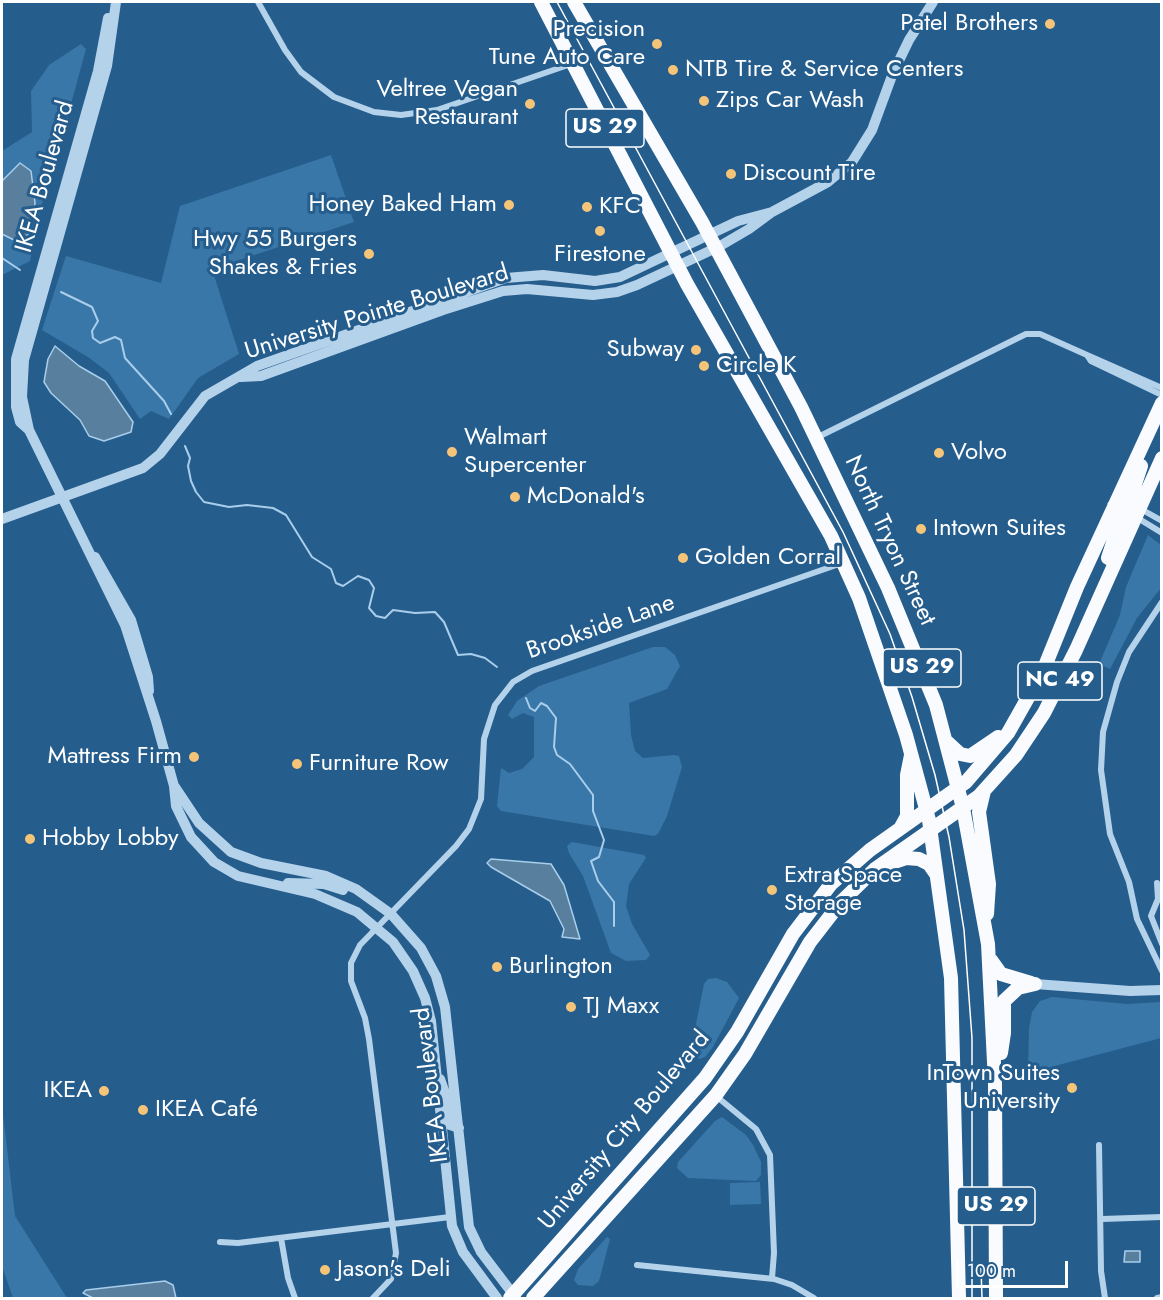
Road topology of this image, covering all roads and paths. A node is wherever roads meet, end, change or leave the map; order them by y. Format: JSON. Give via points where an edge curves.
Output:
{"nodes":[{"id":1,"x":109,"y":2,"type":"edge"},
{"id":2,"x":116,"y":2,"type":"edge"},
{"id":3,"x":258,"y":2,"type":"edge"},
{"id":4,"x":541,"y":2,"type":"edge"},
{"id":5,"x":574,"y":2,"type":"edge"},
{"id":6,"x":933,"y":2,"type":"edge"},
{"id":7,"x":572,"y":63,"type":"junction"},
{"id":8,"x":66,"y":196,"type":"junction"},
{"id":9,"x":712,"y":241,"type":"junction"},
{"id":10,"x":675,"y":259,"type":"junction"},
{"id":11,"x":1087,"y":355,"type":"junction"},
{"id":12,"x":1161,"y":388,"type":"edge"},
{"id":13,"x":1161,"y":395,"type":"edge"},
{"id":14,"x":1161,"y":403,"type":"edge"},
{"id":15,"x":1153,"y":421,"type":"junction"},
{"id":16,"x":816,"y":438,"type":"junction"},
{"id":17,"x":1161,"y":458,"type":"edge"},
{"id":18,"x":62,"y":498,"type":"junction"},
{"id":19,"x":1114,"y":506,"type":"junction"},
{"id":20,"x":1137,"y":512,"type":"junction"},
{"id":21,"x":2,"y":519,"type":"edge"},
{"id":22,"x":1161,"y":521,"type":"edge"},
{"id":23,"x":1161,"y":533,"type":"edge"},
{"id":24,"x":843,"y":562,"type":"junction"},
{"id":25,"x":1098,"y":600,"type":"junction"},
{"id":26,"x":1161,"y":602,"type":"edge"},
{"id":27,"x":1018,"y":717,"type":"junction"},
{"id":28,"x":946,"y":739,"type":"junction"},
{"id":29,"x":909,"y":748,"type":"junction"},
{"id":30,"x":174,"y":786,"type":"junction"},
{"id":31,"x":958,"y":788,"type":"junction"},
{"id":32,"x":986,"y":789,"type":"junction"},
{"id":33,"x":963,"y":808,"type":"junction"},
{"id":34,"x":927,"y":810,"type":"junction"},
{"id":35,"x":900,"y":828,"type":"junction"},
{"id":36,"x":930,"y":831,"type":"junction"},
{"id":37,"x":231,"y":852,"type":"junction"},
{"id":38,"x":209,"y":856,"type":"junction"},
{"id":39,"x":875,"y":869,"type":"junction"},
{"id":40,"x":938,"y":878,"type":"junction"},
{"id":41,"x":1157,"y":883,"type":"dead end"},
{"id":42,"x":269,"y":884,"type":"junction"},
{"id":43,"x":391,"y":914,"type":"junction"},
{"id":44,"x":986,"y":922,"type":"junction"},
{"id":45,"x":377,"y":927,"type":"junction"},
{"id":46,"x":1161,"y":944,"type":"edge"},
{"id":47,"x":990,"y":958,"type":"junction"},
{"id":48,"x":1161,"y":971,"type":"edge"},
{"id":49,"x":1035,"y":984,"type":"junction"},
{"id":50,"x":1161,"y":990,"type":"edge"},
{"id":51,"x":436,"y":1068,"type":"junction"},
{"id":52,"x":995,"y":1082,"type":"junction"},
{"id":53,"x":716,"y":1095,"type":"junction"},
{"id":54,"x":459,"y":1128,"type":"junction"},
{"id":55,"x":1099,"y":1145,"type":"dead end"},
{"id":56,"x":450,"y":1217,"type":"junction"},
{"id":57,"x":1161,"y":1217,"type":"edge"},
{"id":58,"x":1102,"y":1219,"type":"junction"},
{"id":59,"x":392,"y":1224,"type":"junction"},
{"id":60,"x":281,"y":1238,"type":"junction"},
{"id":61,"x":220,"y":1242,"type":"dead end"},
{"id":62,"x":637,"y":1265,"type":"dead end"},
{"id":63,"x":772,"y":1278,"type":"junction"},
{"id":64,"x":514,"y":1297,"type":"edge"},
{"id":65,"x":1161,"y":1297,"type":"edge"},
{"id":66,"x":295,"y":1299,"type":"edge"},
{"id":67,"x":373,"y":1299,"type":"edge"},
{"id":68,"x":497,"y":1299,"type":"edge"},
{"id":69,"x":533,"y":1299,"type":"edge"},
{"id":70,"x":814,"y":1299,"type":"edge"},
{"id":71,"x":959,"y":1299,"type":"edge"},
{"id":72,"x":996,"y":1299,"type":"edge"},
{"id":73,"x":1105,"y":1299,"type":"edge"},
{"id":74,"x":1156,"y":1299,"type":"edge"}],
"edges":[{"from":1,"to":8,"type":"street","name":"IKEA Boulevard","via":[[99,64]]},
{"from":2,"to":8,"type":"street","name":"IKEA Boulevard","via":[[107,66]]},
{"from":3,"to":7,"type":"street","via":[[285,50],[308,78],[338,99],[379,113],[407,115],[437,110]]},
{"from":4,"to":7,"type":"main road","number":"US 29"},
{"from":5,"to":9,"type":"main road","name":"North Tryon Street","number":"US 29"},
{"from":6,"to":9,"type":"street","via":[[905,47],[876,122],[858,154],[833,179],[749,229]]},
{"from":7,"to":10,"type":"main road","number":"US 29"},
{"from":8,"to":18,"type":"street","name":"IKEA Boulevard","via":[[24,360],[22,397],[28,430]]},
{"from":9,"to":10,"type":"street","name":"University Pointe Boulevard","via":[[698,255]]},
{"from":9,"to":10,"type":"street","name":"University Pointe Boulevard","via":[[691,244]]},
{"from":9,"to":16,"type":"main road","name":"North Tryon Street","number":"US 29"},
{"from":10,"to":18,"type":"street","name":"University Pointe Boulevard","via":[[603,281],[543,275],[506,278],[257,366],[205,396],[160,454],[143,468]]},
{"from":10,"to":24,"type":"main road","number":"US 29","via":[[808,492]]},
{"from":11,"to":12,"type":"street"},
{"from":11,"to":13,"type":"street","via":[[1091,361]]},
{"from":11,"to":16,"type":"street","via":[[1036,333],[1023,335]]},
{"from":14,"to":15,"type":"main road","name":"University City Boulevard","number":"NC 49"},
{"from":15,"to":19,"type":"main road","name":"University City Boulevard","number":"NC 49"},
{"from":15,"to":20,"type":"main road","via":[[1129,502],[1129,509]]},
{"from":16,"to":28,"type":"main road","name":"North Tryon Street","number":"US 29","via":[[910,638]]},
{"from":17,"to":20,"type":"main road","name":"University City Boulevard","number":"NC 49"},
{"from":18,"to":21,"type":"street","name":"University Pointe Boulevard"},
{"from":18,"to":30,"type":"street","name":"IKEA Boulevard","via":[[131,620]]},
{"from":19,"to":25,"type":"main road","via":[[1121,518],[1100,578]]},
{"from":19,"to":27,"type":"main road","name":"University City Boulevard","number":"NC 49","via":[[1043,670]]},
{"from":20,"to":22,"type":"street"},
{"from":20,"to":23,"type":"street"},
{"from":20,"to":25,"type":"main road","name":"University City Boulevard","number":"NC 49"},
{"from":24,"to":29,"type":"main road","number":"US 29"},
{"from":24,"to":43,"type":"street","name":"Brookside Lane","via":[[518,679],[499,698],[488,719],[481,799],[469,829]]},
{"from":25,"to":32,"type":"main road","name":"University City Boulevard","number":"NC 49","via":[[1044,713]]},
{"from":26,"to":48,"type":"street","via":[[1120,673],[1103,732],[1101,770],[1110,834],[1129,882],[1137,919]]},
{"from":27,"to":28,"type":"main road","via":[[972,756],[957,753]]},
{"from":27,"to":31,"type":"main road","name":"University City Boulevard","number":"NC 49","via":[[990,756]]},
{"from":28,"to":31,"type":"main road","name":"North Tryon Street","number":"US 29"},
{"from":29,"to":34,"type":"main road"},
{"from":29,"to":35,"type":"main road","via":[[907,816]]},
{"from":30,"to":37,"type":"street","name":"IKEA Boulevard","via":[[203,829]]},
{"from":30,"to":38,"type":"street","name":"IKEA Boulevard","via":[[182,820]]},
{"from":31,"to":33,"type":"main road","name":"North Tryon Street"},
{"from":31,"to":34,"type":"main road","name":"University City Boulevard","number":"NC 49"},
{"from":32,"to":33,"type":"main road","name":"University City Boulevard","number":"NC 49"},
{"from":32,"to":44,"type":"main road","number":"NC 49","via":[[979,812],[989,884]]},
{"from":33,"to":36,"type":"main road","name":"University City Boulevard"},
{"from":33,"to":44,"type":"main road","name":"North Tryon Street"},
{"from":34,"to":35,"type":"main road","name":"University City Boulevard"},
{"from":34,"to":36,"type":"main road"},
{"from":35,"to":64,"type":"main road","name":"University City Boulevard","via":[[855,862],[819,899],[705,1078]]},
{"from":36,"to":39,"type":"main road","name":"University City Boulevard"},
{"from":36,"to":40,"type":"main road"},
{"from":37,"to":38,"type":"street","via":[[218,851]]},
{"from":37,"to":43,"type":"street","name":"IKEA Boulevard","via":[[335,880],[365,894]]},
{"from":38,"to":42,"type":"street","name":"IKEA Boulevard","via":[[238,876]]},
{"from":39,"to":40,"type":"main road","via":[[914,858],[929,864]]},
{"from":39,"to":53,"type":"main road","name":"University City Boulevard","via":[[847,894],[814,935],[745,1054]]},
{"from":40,"to":71,"type":"main road","via":[[954,1035]]},
{"from":41,"to":46,"type":"street","via":[[1158,899],[1152,921]]},
{"from":42,"to":43,"type":"street","via":[[328,885],[383,914]]},
{"from":42,"to":45,"type":"street","name":"IKEA Boulevard","via":[[333,900]]},
{"from":43,"to":45,"type":"street","name":"Brookside Lane"},
{"from":43,"to":54,"type":"street","name":"IKEA Boulevard","via":[[420,948],[443,996]]},
{"from":44,"to":47,"type":"main road","name":"North Tryon Street"},
{"from":45,"to":51,"type":"street","name":"IKEA Boulevard","via":[[404,956],[423,992]]},
{"from":45,"to":59,"type":"street","name":"Brookside Lane","via":[[355,952],[350,975],[369,1034]]},
{"from":47,"to":49,"type":"main road","via":[[1001,974]]},
{"from":47,"to":52,"type":"main road","name":"North Tryon Street"},
{"from":49,"to":50,"type":"street"},
{"from":49,"to":52,"type":"main road","via":[[1013,991],[1003,1005],[1004,1034]]},
{"from":51,"to":54,"type":"street","via":[[447,1099],[450,1125]]},
{"from":51,"to":56,"type":"street","name":"IKEA Boulevard"},
{"from":52,"to":72,"type":"main road","name":"North Tryon Street","number":"US 29"},
{"from":53,"to":63,"type":"street","via":[[756,1129],[769,1150]]},
{"from":53,"to":69,"type":"main road","name":"University City Boulevard"},
{"from":54,"to":64,"type":"street","name":"IKEA Boulevard","via":[[471,1232]]},
{"from":55,"to":58,"type":"street"},
{"from":56,"to":59,"type":"street"},
{"from":56,"to":68,"type":"street","name":"IKEA Boulevard","via":[[463,1252]]},
{"from":57,"to":58,"type":"street"},
{"from":58,"to":73,"type":"street"},
{"from":59,"to":60,"type":"street"},
{"from":59,"to":67,"type":"street","name":"Brookside Lane","via":[[395,1268],[387,1285]]},
{"from":60,"to":61,"type":"street"},
{"from":60,"to":66,"type":"street"},
{"from":62,"to":63,"type":"street"},
{"from":63,"to":70,"type":"street"},
{"from":65,"to":74,"type":"street"}]}
